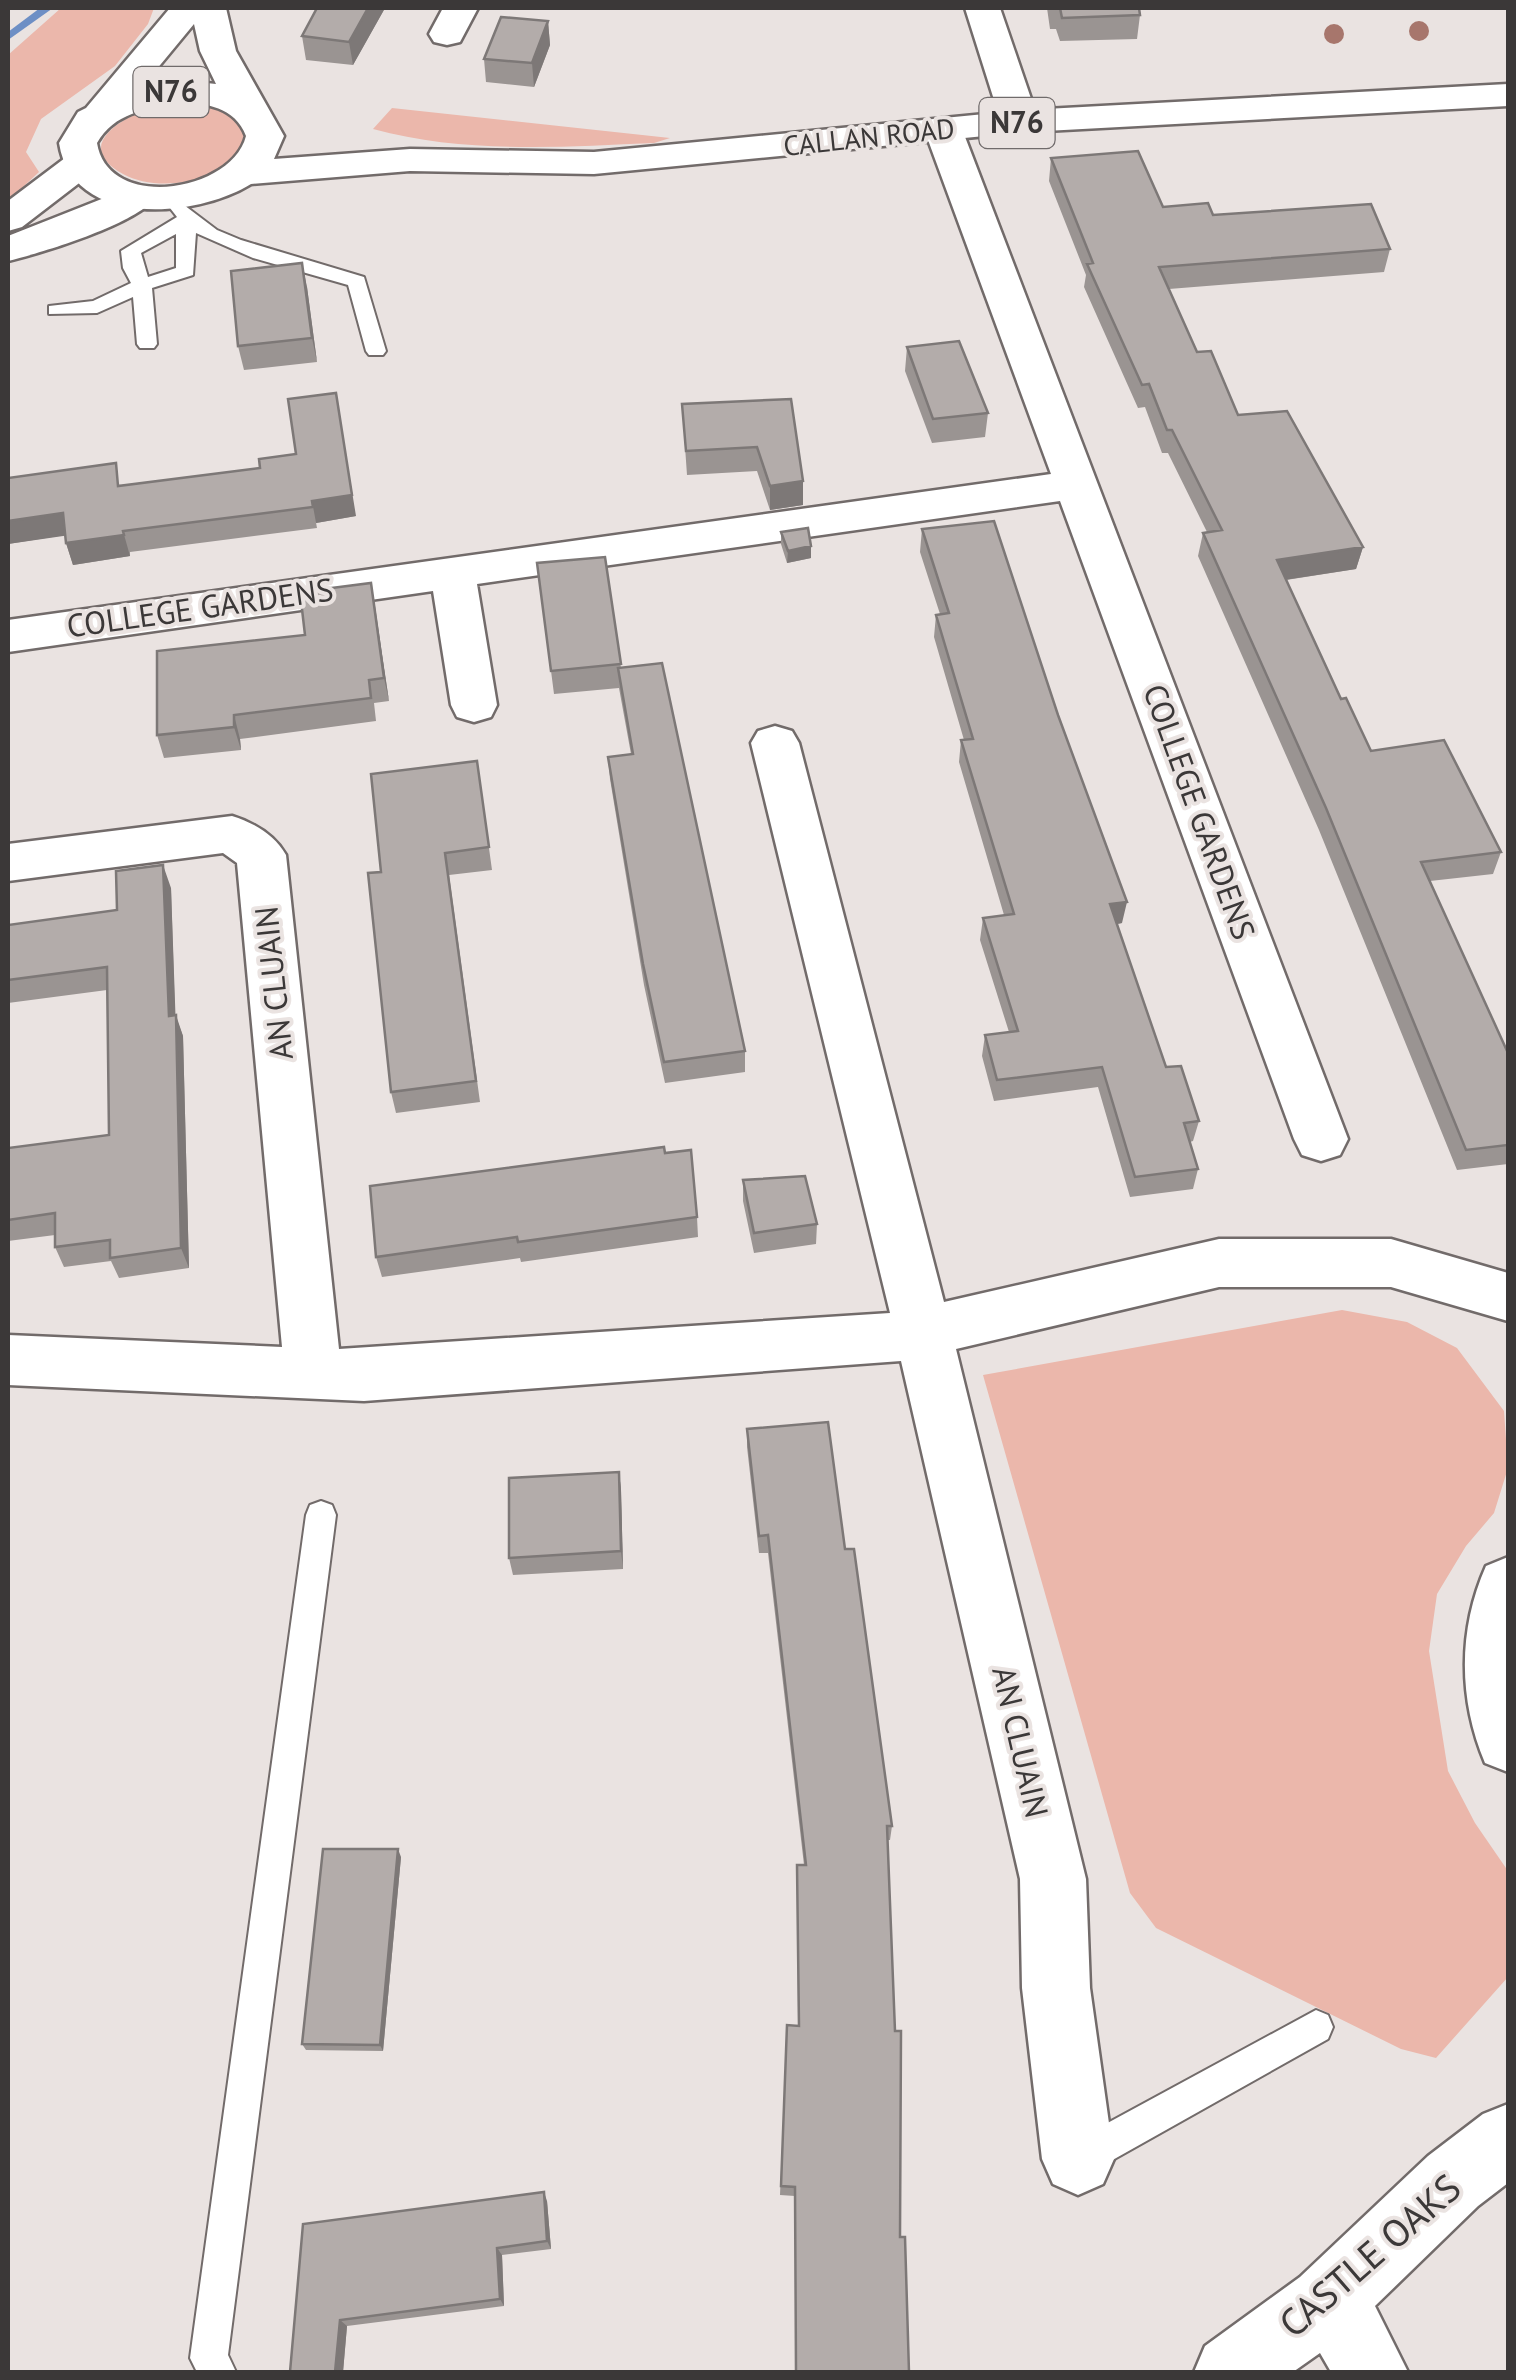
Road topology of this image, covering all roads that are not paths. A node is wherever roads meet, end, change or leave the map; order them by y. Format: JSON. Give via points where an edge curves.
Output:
{"nodes":[{"id":1,"x":188,"y":8,"type":"edge"},
{"id":2,"x":208,"y":8,"type":"edge"},
{"id":3,"x":982,"y":8,"type":"edge"},
{"id":4,"x":1508,"y":95,"type":"edge"},
{"id":5,"x":99,"y":114,"type":"junction"},
{"id":6,"x":253,"y":115,"type":"junction"},
{"id":7,"x":1020,"y":122,"type":"junction"},
{"id":8,"x":943,"y":129,"type":"junction"},
{"id":9,"x":410,"y":160,"type":"junction"},
{"id":10,"x":78,"y":166,"type":"junction"},
{"id":11,"x":241,"y":173,"type":"junction"},
{"id":12,"x":166,"y":204,"type":"junction"},
{"id":13,"x":8,"y":219,"type":"edge"},
{"id":14,"x":8,"y":249,"type":"edge"},
{"id":15,"x":142,"y":285,"type":"junction"},
{"id":16,"x":56,"y":310,"type":"dead end"},
{"id":17,"x":147,"y":344,"type":"dead end"},
{"id":18,"x":376,"y":351,"type":"dead end"},
{"id":19,"x":1078,"y":484,"type":"junction"},
{"id":20,"x":453,"y":572,"type":"junction"},
{"id":21,"x":8,"y":636,"type":"edge"},
{"id":22,"x":474,"y":705,"type":"dead end"},
{"id":23,"x":775,"y":742,"type":"dead end"},
{"id":24,"x":8,"y":863,"type":"edge"},
{"id":25,"x":1321,"y":1139,"type":"dead end"},
{"id":26,"x":1508,"y":1297,"type":"edge"},
{"id":27,"x":922,"y":1332,"type":"junction"},
{"id":28,"x":8,"y":1360,"type":"edge"},
{"id":29,"x":313,"y":1373,"type":"junction"},
{"id":30,"x":321,"y":1515,"type":"dead end"},
{"id":31,"x":1508,"y":1586,"type":"edge"},
{"id":32,"x":1508,"y":1741,"type":"edge"},
{"id":33,"x":1316,"y":2027,"type":"dead end"},
{"id":34,"x":1508,"y":2139,"type":"edge"},
{"id":35,"x":1078,"y":2159,"type":"joint"},
{"id":36,"x":1326,"y":2303,"type":"junction"},
{"id":37,"x":216,"y":2372,"type":"edge"},
{"id":38,"x":1231,"y":2372,"type":"edge"},
{"id":39,"x":1371,"y":2372,"type":"edge"}],
"edges":[{"from":1,"to":5,"type":"street","number":"N76"},
{"from":2,"to":6,"type":"street","number":"N76","via":[[218,51]]},
{"from":3,"to":7,"type":"street"},
{"from":4,"to":7,"type":"street","name":"CALLAN ROAD","number":"N76"},
{"from":5,"to":6,"type":"street","number":"N76","via":[[178,91],[222,96]]},
{"from":5,"to":10,"type":"street","number":"N76","via":[[76,145]]},
{"from":6,"to":9,"type":"street","name":"CALLAN ROAD","number":"N76"},
{"from":6,"to":11,"type":"street","via":[[263,148]]},
{"from":7,"to":8,"type":"street","name":"CALLAN ROAD","number":"N76"},
{"from":8,"to":9,"type":"street","name":"CALLAN ROAD","number":"N76","via":[[594,163]]},
{"from":8,"to":19,"type":"street","name":"COLLEGE GARDENS"},
{"from":9,"to":11,"type":"street","name":"CALLAN ROAD","number":"N76"},
{"from":10,"to":12,"type":"street","via":[[102,186]]},
{"from":10,"to":13,"type":"street"},
{"from":11,"to":12,"type":"street","number":"N76"},
{"from":12,"to":14,"type":"street","via":[[105,214]]},
{"from":12,"to":15,"type":"lane","via":[[131,251]]},
{"from":12,"to":15,"type":"lane","via":[[186,271]]},
{"from":12,"to":18,"type":"lane","via":[[229,243],[357,282]]},
{"from":15,"to":16,"type":"lane","via":[[97,306]]},
{"from":15,"to":17,"type":"lane"},
{"from":19,"to":20,"type":"street","name":"COLLEGE GARDENS"},
{"from":19,"to":25,"type":"street","name":"COLLEGE GARDENS"},
{"from":20,"to":21,"type":"street","name":"COLLEGE GARDENS"},
{"from":20,"to":22,"type":"street"},
{"from":23,"to":27,"type":"street","name":"AN CLUAIN"},
{"from":24,"to":29,"type":"street","name":"AN CLUAIN","via":[[232,834],[262,855]]},
{"from":26,"to":27,"type":"street","via":[[1391,1263],[1219,1264]]},
{"from":27,"to":29,"type":"street","via":[[384,1375]]},
{"from":27,"to":35,"type":"street","name":"AN CLUAIN","via":[[1052,1879],[1056,1988]]},
{"from":28,"to":29,"type":"street"},
{"from":30,"to":37,"type":"lane","via":[[208,2358]]},
{"from":31,"to":32,"type":"street","via":[[1493,1661]]},
{"from":33,"to":35,"type":"lane"},
{"from":34,"to":36,"type":"street","name":"CASTLE OAKS","via":[[1453,2181]]},
{"from":36,"to":38,"type":"street","name":"CASTLE OAKS"},
{"from":36,"to":39,"type":"street","via":[[1333,2302]]}]}
